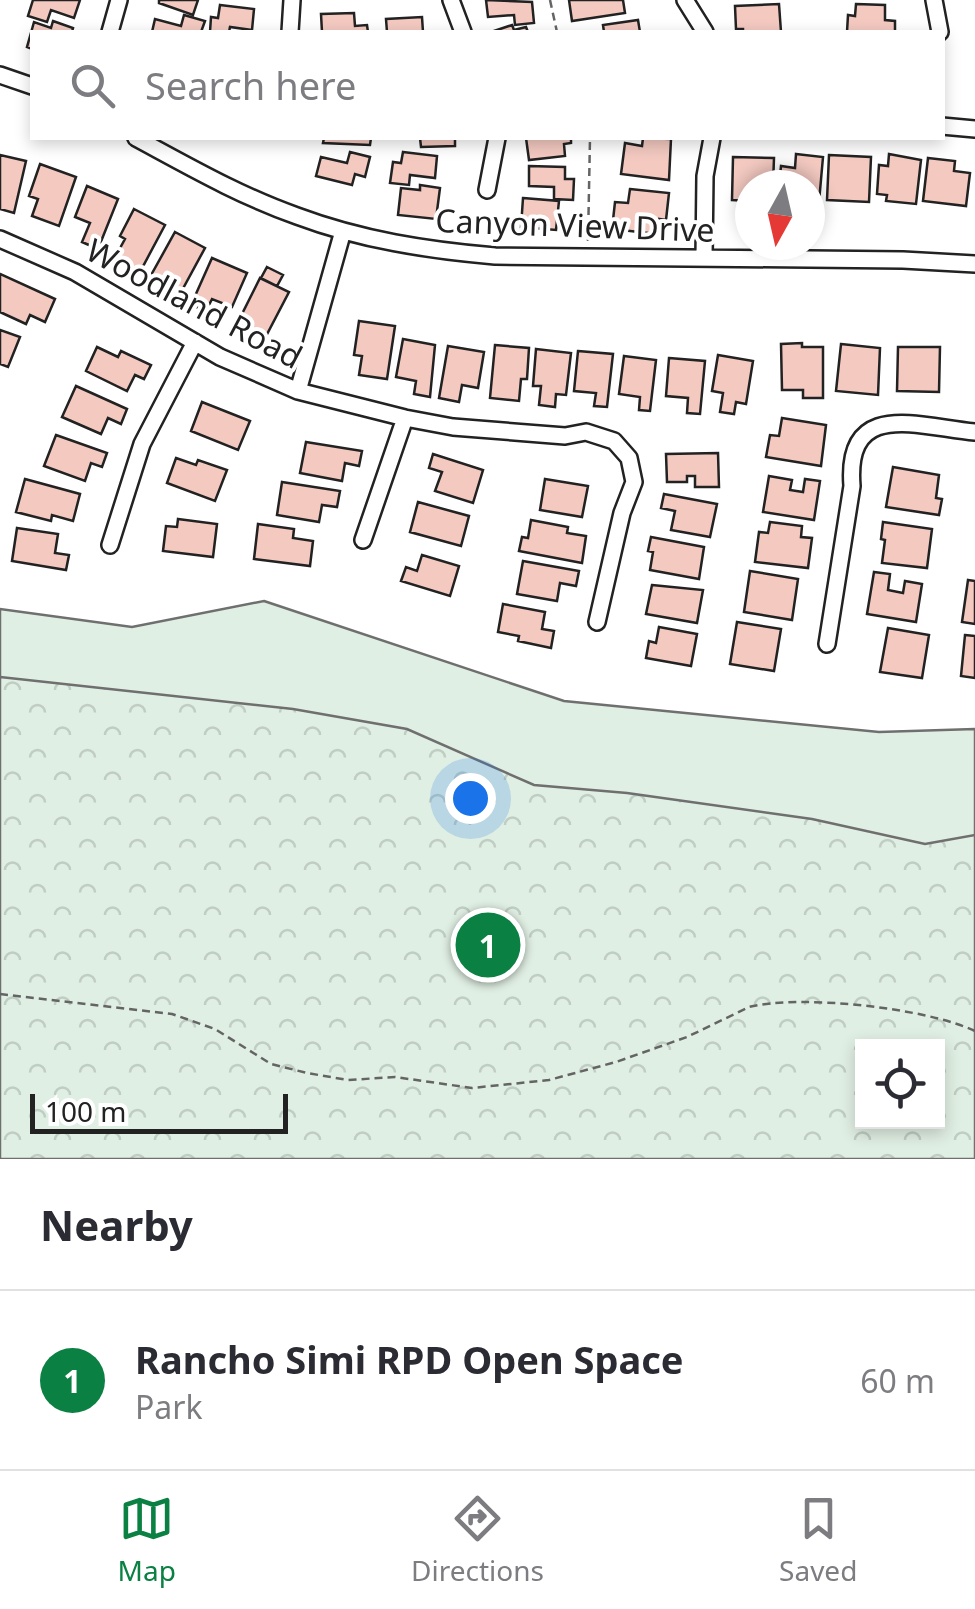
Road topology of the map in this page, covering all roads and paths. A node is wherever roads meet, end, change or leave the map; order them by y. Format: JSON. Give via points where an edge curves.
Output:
{"nodes":[{"id":1,"x":120,"y":0,"type":"edge"},
{"id":2,"x":292,"y":0,"type":"edge"},
{"id":3,"x":451,"y":0,"type":"edge"},
{"id":4,"x":550,"y":0,"type":"edge"},
{"id":5,"x":684,"y":0,"type":"edge"},
{"id":6,"x":934,"y":0,"type":"edge"},
{"id":7,"x":111,"y":30,"type":"edge"},
{"id":8,"x":290,"y":30,"type":"edge"},
{"id":9,"x":462,"y":30,"type":"edge"},
{"id":10,"x":556,"y":30,"type":"edge"},
{"id":11,"x":705,"y":30,"type":"edge"},
{"id":12,"x":940,"y":30,"type":"edge"},
{"id":13,"x":0,"y":74,"type":"edge"},
{"id":14,"x":30,"y":85,"type":"edge"},
{"id":15,"x":945,"y":126,"type":"edge"},
{"id":16,"x":975,"y":129,"type":"edge"},
{"id":17,"x":140,"y":140,"type":"edge"},
{"id":18,"x":496,"y":140,"type":"edge"},
{"id":19,"x":590,"y":140,"type":"edge"},
{"id":20,"x":712,"y":140,"type":"edge"},
{"id":21,"x":487,"y":190,"type":"dead end"},
{"id":22,"x":343,"y":231,"type":"junction"},
{"id":23,"x":0,"y":240,"type":"edge"},
{"id":24,"x":587,"y":257,"type":"junction"},
{"id":25,"x":704,"y":258,"type":"junction"},
{"id":26,"x":975,"y":264,"type":"edge"},
{"id":27,"x":195,"y":342,"type":"junction"},
{"id":28,"x":298,"y":391,"type":"junction"},
{"id":29,"x":405,"y":418,"type":"junction"},
{"id":30,"x":975,"y":429,"type":"edge"},
{"id":31,"x":363,"y":540,"type":"dead end"},
{"id":32,"x":110,"y":544,"type":"dead end"},
{"id":33,"x":597,"y":622,"type":"dead end"},
{"id":34,"x":827,"y":644,"type":"dead end"},
{"id":35,"x":0,"y":994,"type":"edge"},
{"id":36,"x":975,"y":1031,"type":"edge"}],
"edges":[{"from":1,"to":7,"type":"street"},
{"from":2,"to":8,"type":"street"},
{"from":3,"to":9,"type":"street"},
{"from":4,"to":10,"type":"path"},
{"from":5,"to":11,"type":"street"},
{"from":6,"to":12,"type":"street"},
{"from":13,"to":14,"type":"street"},
{"from":15,"to":16,"type":"street"},
{"from":17,"to":22,"type":"street","name":"Canyon View Drive","via":[[244,195]]},
{"from":18,"to":21,"type":"street"},
{"from":19,"to":24,"type":"path"},
{"from":20,"to":25,"type":"street"},
{"from":22,"to":24,"type":"street","name":"Canyon View Drive","via":[[442,252]]},
{"from":22,"to":28,"type":"street"},
{"from":23,"to":27,"type":"street","name":"Woodland Road","via":[[75,272]]},
{"from":24,"to":25,"type":"street","name":"Canyon View Drive"},
{"from":25,"to":26,"type":"street","name":"Canyon View Drive"},
{"from":27,"to":28,"type":"street","name":"Woodland Road"},
{"from":27,"to":32,"type":"street","via":[[142,444]]},
{"from":28,"to":29,"type":"street","name":"Woodland Road"},
{"from":29,"to":31,"type":"street"},
{"from":29,"to":33,"type":"street","name":"Woodland Road","via":[[492,431],[601,434],[623,450],[634,482]]},
{"from":30,"to":34,"type":"street","via":[[890,421],[858,442]]},
{"from":35,"to":36,"type":"path","via":[[172,1014],[214,1029],[271,1064],[306,1073],[361,1080],[395,1076],[456,1087],[580,1072],[765,1003],[915,1012]]}]}
